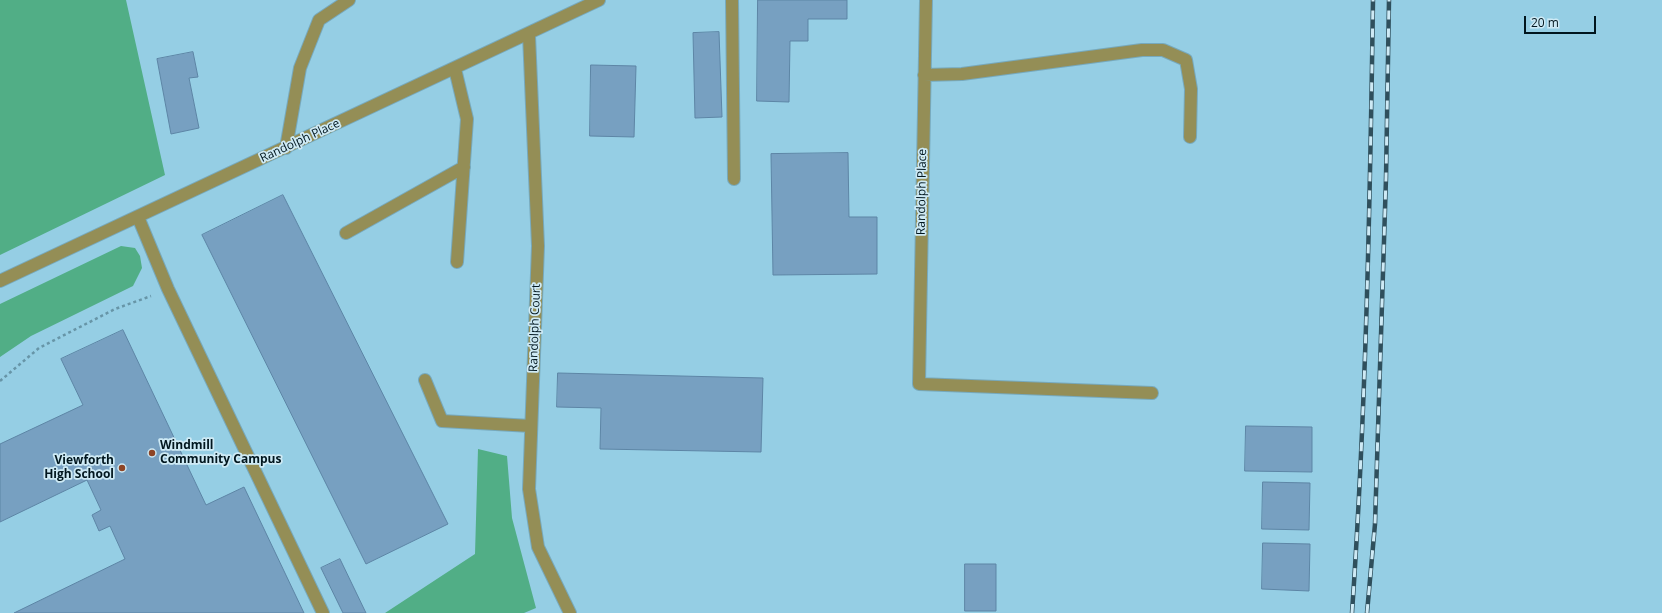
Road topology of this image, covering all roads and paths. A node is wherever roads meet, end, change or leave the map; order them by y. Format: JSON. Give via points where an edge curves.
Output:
{"nodes":[{"id":1,"x":349,"y":0,"type":"edge"},
{"id":2,"x":600,"y":0,"type":"edge"},
{"id":3,"x":732,"y":0,"type":"edge"},
{"id":4,"x":926,"y":0,"type":"edge"},
{"id":5,"x":529,"y":35,"type":"junction"},
{"id":6,"x":455,"y":69,"type":"junction"},
{"id":7,"x":924,"y":75,"type":"junction"},
{"id":8,"x":1190,"y":137,"type":"dead end"},
{"id":9,"x":286,"y":148,"type":"junction"},
{"id":10,"x":464,"y":167,"type":"junction"},
{"id":11,"x":734,"y":179,"type":"dead end"},
{"id":12,"x":138,"y":217,"type":"junction"},
{"id":13,"x":346,"y":233,"type":"dead end"},
{"id":14,"x":458,"y":262,"type":"dead end"},
{"id":15,"x":0,"y":281,"type":"edge"},
{"id":16,"x":168,"y":289,"type":"junction"},
{"id":17,"x":425,"y":380,"type":"dead end"},
{"id":18,"x":0,"y":381,"type":"edge"},
{"id":19,"x":1152,"y":393,"type":"dead end"},
{"id":20,"x":531,"y":426,"type":"junction"},
{"id":21,"x":323,"y":613,"type":"edge"},
{"id":22,"x":570,"y":613,"type":"edge"}],
"edges":[{"from":1,"to":9,"type":"street","via":[[319,20],[300,68]]},
{"from":2,"to":5,"type":"street","name":"Randolph Place"},
{"from":3,"to":11,"type":"street"},
{"from":4,"to":7,"type":"street","name":"Randolph Place"},
{"from":5,"to":6,"type":"street","name":"Randolph Place"},
{"from":5,"to":20,"type":"street","name":"Randolph Court","via":[[538,246]]},
{"from":6,"to":9,"type":"street","name":"Randolph Place"},
{"from":6,"to":10,"type":"street","via":[[467,119]]},
{"from":7,"to":8,"type":"street","via":[[962,74],[1142,50],[1163,50],[1186,60],[1191,89]]},
{"from":7,"to":19,"type":"street","name":"Randolph Place","via":[[919,384]]},
{"from":9,"to":12,"type":"street","name":"Randolph Place"},
{"from":10,"to":13,"type":"street"},
{"from":10,"to":14,"type":"street"},
{"from":12,"to":15,"type":"street","name":"Randolph Place"},
{"from":12,"to":16,"type":"street"},
{"from":16,"to":18,"type":"path","via":[[115,309],[39,348]]},
{"from":16,"to":21,"type":"street"},
{"from":17,"to":20,"type":"street","via":[[442,421]]},
{"from":20,"to":22,"type":"street","name":"Randolph Court","via":[[529,490],[538,547]]}]}
